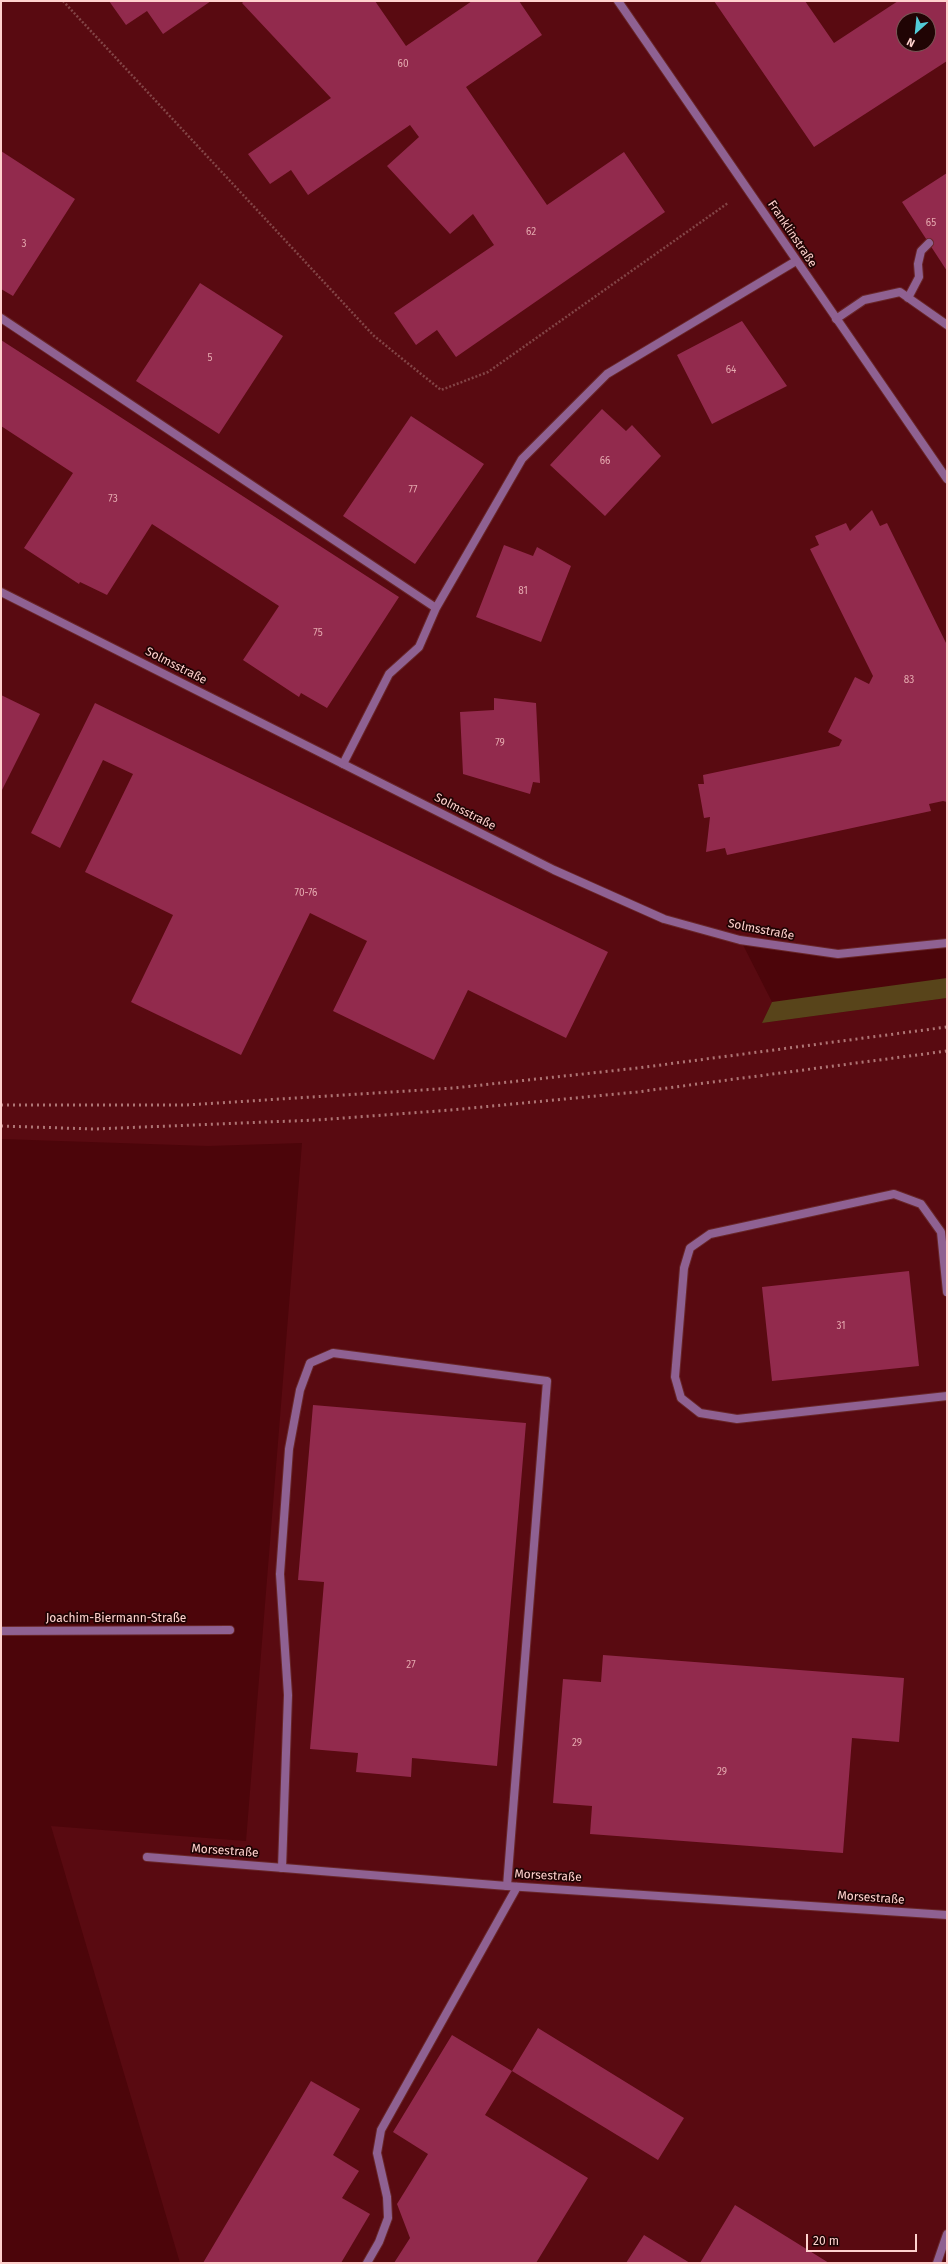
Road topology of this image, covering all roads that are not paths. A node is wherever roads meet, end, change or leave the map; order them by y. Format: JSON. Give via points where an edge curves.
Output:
{"nodes":[{"id":1,"x":618,"y":1,"type":"edge"},
{"id":2,"x":929,"y":243,"type":"dead end"},
{"id":3,"x":796,"y":261,"type":"junction"},
{"id":4,"x":908,"y":298,"type":"junction"},
{"id":5,"x":1,"y":318,"type":"edge"},
{"id":6,"x":836,"y":319,"type":"junction"},
{"id":7,"x":947,"y":325,"type":"edge"},
{"id":8,"x":947,"y":479,"type":"edge"},
{"id":9,"x":1,"y":592,"type":"edge"},
{"id":10,"x":436,"y":608,"type":"junction"},
{"id":11,"x":343,"y":764,"type":"junction"},
{"id":12,"x":947,"y":943,"type":"edge"},
{"id":13,"x":947,"y":1292,"type":"edge"},
{"id":14,"x":947,"y":1396,"type":"edge"},
{"id":15,"x":230,"y":1630,"type":"dead end"},
{"id":16,"x":1,"y":1631,"type":"edge"},
{"id":17,"x":147,"y":1857,"type":"dead end"},
{"id":18,"x":282,"y":1868,"type":"junction"},
{"id":19,"x":507,"y":1886,"type":"junction"},
{"id":20,"x":518,"y":1887,"type":"junction"},
{"id":21,"x":947,"y":1915,"type":"edge"},
{"id":22,"x":947,"y":2234,"type":"edge"},
{"id":23,"x":367,"y":2263,"type":"edge"},
{"id":24,"x":936,"y":2263,"type":"edge"}],
"edges":[{"from":1,"to":3,"type":"street","name":"Franklinstraße"},
{"from":2,"to":4,"type":"street","via":[[921,251],[919,277]]},
{"from":3,"to":6,"type":"street","name":"Franklinstraße"},
{"from":3,"to":10,"type":"street","via":[[607,374],[522,459]]},
{"from":4,"to":6,"type":"street","via":[[900,292],[864,300]]},
{"from":4,"to":7,"type":"street"},
{"from":5,"to":10,"type":"street"},
{"from":6,"to":8,"type":"street","name":"Franklinstraße"},
{"from":9,"to":11,"type":"street","name":"Solmsstraße"},
{"from":10,"to":11,"type":"street","via":[[419,647],[389,674]]},
{"from":11,"to":12,"type":"street","name":"Solmsstraße","via":[[554,870],[664,919],[740,940],[838,954]]},
{"from":13,"to":14,"type":"street","via":[[941,1232],[921,1204],[894,1194],[710,1234],[690,1248],[684,1268],[675,1376],[682,1398],[700,1413],[737,1419]]},
{"from":15,"to":16,"type":"street","name":"Joachim-Biermann-Straße"},
{"from":17,"to":18,"type":"street","name":"Morsestraße"},
{"from":18,"to":19,"type":"street","name":"Morsestraße"},
{"from":18,"to":19,"type":"street","via":[[288,1695],[280,1574],[290,1449],[300,1390],[310,1363],[333,1353],[547,1381]]},
{"from":19,"to":20,"type":"street","name":"Morsestraße"},
{"from":20,"to":21,"type":"street","name":"Morsestraße"},
{"from":20,"to":23,"type":"street","via":[[381,2130],[377,2153],[387,2197],[388,2218]]},
{"from":22,"to":24,"type":"street"}]}
